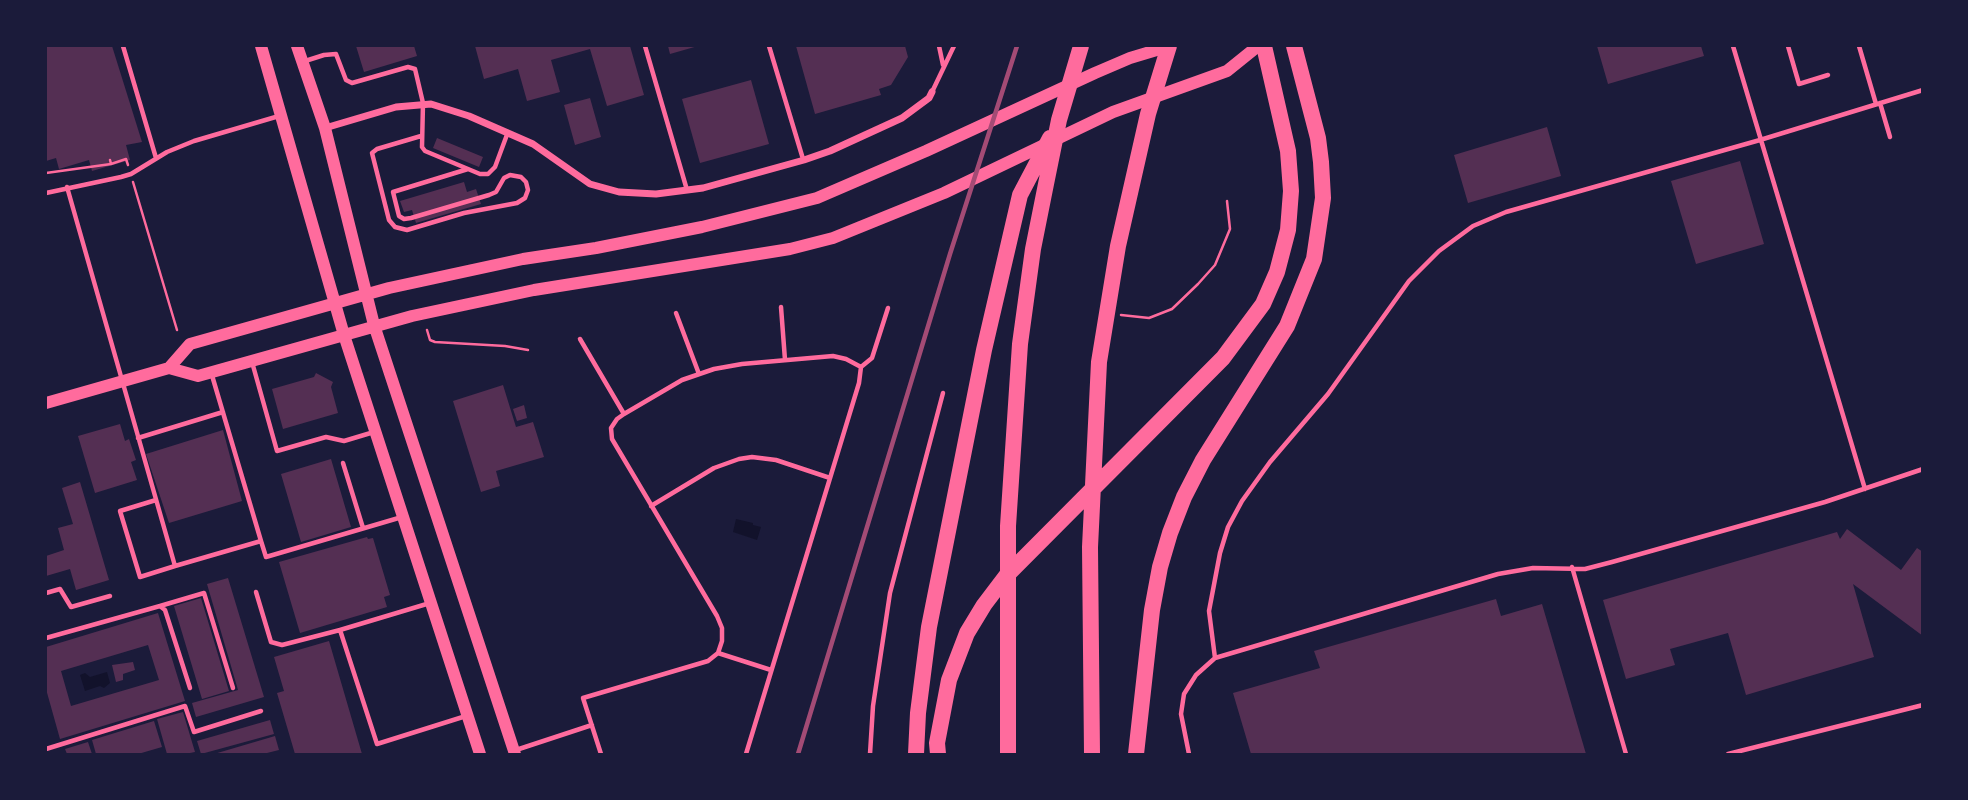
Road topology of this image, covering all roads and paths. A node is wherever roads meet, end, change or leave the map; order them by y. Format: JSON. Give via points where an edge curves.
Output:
{"nodes":[{"id":1,"x":123,"y":46,"type":"edge"},
{"id":2,"x":261,"y":46,"type":"edge"},
{"id":3,"x":297,"y":46,"type":"edge"},
{"id":4,"x":645,"y":46,"type":"edge"},
{"id":5,"x":769,"y":46,"type":"edge"},
{"id":6,"x":939,"y":46,"type":"edge"},
{"id":7,"x":954,"y":46,"type":"edge"},
{"id":8,"x":1081,"y":46,"type":"edge"},
{"id":9,"x":1169,"y":46,"type":"edge"},
{"id":10,"x":1258,"y":46,"type":"edge"},
{"id":11,"x":1265,"y":46,"type":"edge"},
{"id":12,"x":1294,"y":46,"type":"edge"},
{"id":13,"x":1733,"y":46,"type":"edge"},
{"id":14,"x":1787,"y":46,"type":"edge"},
{"id":15,"x":1859,"y":46,"type":"edge"},
{"id":16,"x":302,"y":62,"type":"junction"},
{"id":17,"x":944,"y":66,"type":"junction"},
{"id":18,"x":1828,"y":75,"type":"dead end"},
{"id":19,"x":1923,"y":90,"type":"edge"},
{"id":20,"x":932,"y":92,"type":"joint"},
{"id":21,"x":424,"y":103,"type":"junction"},
{"id":22,"x":1878,"y":103,"type":"junction"},
{"id":23,"x":281,"y":115,"type":"junction"},
{"id":24,"x":1059,"y":120,"type":"junction"},
{"id":25,"x":325,"y":128,"type":"junction"},
{"id":26,"x":508,"y":132,"type":"junction"},
{"id":27,"x":421,"y":136,"type":"junction"},
{"id":28,"x":1890,"y":137,"type":"dead end"},
{"id":29,"x":1760,"y":140,"type":"junction"},
{"id":30,"x":156,"y":158,"type":"junction"},
{"id":31,"x":804,"y":160,"type":"junction"},
{"id":32,"x":468,"y":169,"type":"junction"},
{"id":33,"x":46,"y":173,"type":"edge"},
{"id":34,"x":131,"y":174,"type":"junction"},
{"id":35,"x":67,"y":187,"type":"junction"},
{"id":36,"x":687,"y":191,"type":"junction"},
{"id":37,"x":46,"y":193,"type":"edge"},
{"id":38,"x":1227,"y":201,"type":"dead end"},
{"id":39,"x":367,"y":294,"type":"junction"},
{"id":40,"x":335,"y":304,"type":"junction"},
{"id":41,"x":780,"y":307,"type":"dead end"},
{"id":42,"x":888,"y":308,"type":"dead end"},
{"id":43,"x":676,"y":313,"type":"dead end"},
{"id":44,"x":1107,"y":314,"type":"junction"},
{"id":45,"x":374,"y":325,"type":"junction"},
{"id":46,"x":177,"y":330,"type":"dead end"},
{"id":47,"x":427,"y":330,"type":"dead end"},
{"id":48,"x":344,"y":335,"type":"junction"},
{"id":49,"x":580,"y":339,"type":"dead end"},
{"id":50,"x":528,"y":350,"type":"dead end"},
{"id":51,"x":251,"y":360,"type":"junction"},
{"id":52,"x":785,"y":360,"type":"junction"},
{"id":53,"x":169,"y":368,"type":"junction"},
{"id":54,"x":861,"y":368,"type":"junction"},
{"id":55,"x":211,"y":372,"type":"junction"},
{"id":56,"x":699,"y":374,"type":"junction"},
{"id":57,"x":123,"y":381,"type":"junction"},
{"id":58,"x":943,"y":393,"type":"dead end"},
{"id":59,"x":46,"y":403,"type":"edge"},
{"id":60,"x":223,"y":412,"type":"junction"},
{"id":61,"x":624,"y":414,"type":"junction"},
{"id":62,"x":375,"y":432,"type":"junction"},
{"id":63,"x":138,"y":438,"type":"junction"},
{"id":64,"x":343,"y":463,"type":"dead end"},
{"id":65,"x":1923,"y":469,"type":"edge"},
{"id":66,"x":831,"y":478,"type":"junction"},
{"id":67,"x":1865,"y":489,"type":"junction"},
{"id":68,"x":156,"y":500,"type":"junction"},
{"id":69,"x":651,"y":506,"type":"junction"},
{"id":70,"x":402,"y":516,"type":"junction"},
{"id":71,"x":363,"y":528,"type":"junction"},
{"id":72,"x":261,"y":541,"type":"junction"},
{"id":73,"x":176,"y":566,"type":"junction"},
{"id":74,"x":1572,"y":567,"type":"junction"},
{"id":75,"x":256,"y":592,"type":"dead end"},
{"id":76,"x":46,"y":593,"type":"edge"},
{"id":77,"x":110,"y":596,"type":"dead end"},
{"id":78,"x":431,"y":603,"type":"junction"},
{"id":79,"x":160,"y":606,"type":"junction"},
{"id":80,"x":340,"y":630,"type":"junction"},
{"id":81,"x":46,"y":638,"type":"edge"},
{"id":82,"x":718,"y":653,"type":"junction"},
{"id":83,"x":1215,"y":658,"type":"junction"},
{"id":84,"x":771,"y":670,"type":"junction"},
{"id":85,"x":190,"y":688,"type":"dead end"},
{"id":86,"x":233,"y":688,"type":"dead end"},
{"id":87,"x":1923,"y":705,"type":"edge"},
{"id":88,"x":261,"y":712,"type":"dead end"},
{"id":89,"x":468,"y":715,"type":"junction"},
{"id":90,"x":592,"y":725,"type":"junction"},
{"id":91,"x":46,"y":749,"type":"edge"},
{"id":92,"x":514,"y":752,"type":"edge"},
{"id":93,"x":480,"y":754,"type":"edge"},
{"id":94,"x":601,"y":754,"type":"edge"},
{"id":95,"x":746,"y":754,"type":"edge"},
{"id":96,"x":870,"y":754,"type":"edge"},
{"id":97,"x":916,"y":754,"type":"edge"},
{"id":98,"x":938,"y":754,"type":"edge"},
{"id":99,"x":1008,"y":754,"type":"edge"},
{"id":100,"x":1091,"y":754,"type":"edge"},
{"id":101,"x":1136,"y":754,"type":"edge"},
{"id":102,"x":1189,"y":754,"type":"edge"},
{"id":103,"x":1626,"y":754,"type":"edge"},
{"id":104,"x":1728,"y":754,"type":"edge"}],
"edges":[{"from":1,"to":30,"type":"lane"},
{"from":2,"to":23,"type":"main road"},
{"from":3,"to":16,"type":"main road"},
{"from":4,"to":36,"type":"lane"},
{"from":5,"to":31,"type":"lane"},
{"from":6,"to":17,"type":"lane"},
{"from":7,"to":17,"type":"lane"},
{"from":8,"to":24,"type":"highway"},
{"from":9,"to":39,"type":"main road","via":[[1095,73],[817,198],[702,227],[523,259]]},
{"from":9,"to":44,"type":"highway","via":[[1148,114]]},
{"from":10,"to":45,"type":"main road","via":[[1227,71],[1147,98],[833,238],[534,290]]},
{"from":11,"to":98,"type":"highway","via":[[1288,151],[1291,191],[1288,230],[1263,304],[1223,358],[1006,576],[984,605],[967,633],[949,680]]},
{"from":12,"to":101,"type":"highway","via":[[1321,162],[1323,198],[1314,259],[1287,326],[1203,460],[1170,533],[1152,610]]},
{"from":13,"to":29,"type":"lane"},
{"from":14,"to":18,"type":"lane","via":[[1799,84]]},
{"from":15,"to":22,"type":"lane"},
{"from":16,"to":21,"type":"lane","via":[[337,54],[346,80],[352,83],[408,66],[415,69]]},
{"from":16,"to":25,"type":"main road"},
{"from":17,"to":20,"type":"lane"},
{"from":19,"to":22,"type":"lane"},
{"from":20,"to":31,"type":"street","via":[[902,118]]},
{"from":21,"to":25,"type":"street"},
{"from":21,"to":26,"type":"street"},
{"from":21,"to":27,"type":"lane"},
{"from":22,"to":28,"type":"lane"},
{"from":22,"to":29,"type":"lane"},
{"from":23,"to":30,"type":"lane","via":[[194,141]]},
{"from":23,"to":40,"type":"main road"},
{"from":24,"to":97,"type":"highway","via":[[1020,195],[984,350],[929,627]]},
{"from":24,"to":99,"type":"highway","via":[[1033,248],[1020,344],[1008,526]]},
{"from":25,"to":39,"type":"main road"},
{"from":26,"to":32,"type":"lane","via":[[492,171],[483,174]]},
{"from":26,"to":36,"type":"street","via":[[542,149],[579,178],[605,188],[646,194]]},
{"from":27,"to":32,"type":"lane","via":[[425,151]]},
{"from":27,"to":32,"type":"lane","via":[[372,153],[395,227],[407,230],[525,198],[526,182],[514,175],[504,178],[489,195],[411,218],[399,216],[393,192]]},
{"from":29,"to":67,"type":"lane"},
{"from":29,"to":83,"type":"lane","via":[[1506,212],[1473,226],[1425,264],[1328,394],[1270,462],[1228,527],[1209,611]]},
{"from":30,"to":34,"type":"lane"},
{"from":31,"to":36,"type":"street"},
{"from":33,"to":34,"type":"path","via":[[127,159]]},
{"from":34,"to":35,"type":"lane"},
{"from":34,"to":46,"type":"path"},
{"from":35,"to":37,"type":"lane"},
{"from":35,"to":57,"type":"lane"},
{"from":38,"to":44,"type":"path","via":[[1230,229],[1215,265],[1172,309],[1149,318]]},
{"from":39,"to":40,"type":"main road"},
{"from":39,"to":45,"type":"main road"},
{"from":40,"to":48,"type":"main road"},
{"from":40,"to":53,"type":"main road","via":[[190,344]]},
{"from":41,"to":52,"type":"lane"},
{"from":42,"to":54,"type":"lane","via":[[872,358]]},
{"from":43,"to":56,"type":"lane"},
{"from":44,"to":100,"type":"highway","via":[[1090,547]]},
{"from":45,"to":48,"type":"main road"},
{"from":45,"to":92,"type":"main road"},
{"from":47,"to":50,"type":"path","via":[[435,342]]},
{"from":48,"to":51,"type":"main road"},
{"from":48,"to":62,"type":"main road"},
{"from":49,"to":61,"type":"lane"},
{"from":51,"to":55,"type":"main road"},
{"from":51,"to":62,"type":"lane","via":[[276,451],[326,437],[344,441]]},
{"from":52,"to":54,"type":"lane","via":[[833,356]]},
{"from":52,"to":56,"type":"lane"},
{"from":53,"to":55,"type":"main road","via":[[198,376]]},
{"from":53,"to":57,"type":"main road"},
{"from":54,"to":66,"type":"lane"},
{"from":55,"to":60,"type":"lane"},
{"from":56,"to":61,"type":"lane"},
{"from":57,"to":59,"type":"main road"},
{"from":57,"to":63,"type":"lane"},
{"from":58,"to":96,"type":"lane","via":[[890,593]]},
{"from":60,"to":63,"type":"lane"},
{"from":60,"to":72,"type":"lane"},
{"from":61,"to":69,"type":"lane","via":[[611,428],[612,439]]},
{"from":62,"to":70,"type":"main road"},
{"from":63,"to":68,"type":"lane"},
{"from":64,"to":71,"type":"lane"},
{"from":65,"to":67,"type":"lane"},
{"from":66,"to":69,"type":"lane","via":[[776,460],[738,459]]},
{"from":66,"to":84,"type":"lane"},
{"from":67,"to":74,"type":"lane","via":[[1612,562],[1585,569]]},
{"from":68,"to":73,"type":"lane"},
{"from":68,"to":73,"type":"lane","via":[[120,510],[140,577]]},
{"from":69,"to":82,"type":"lane","via":[[717,616],[722,628]]},
{"from":70,"to":71,"type":"lane"},
{"from":70,"to":78,"type":"main road"},
{"from":71,"to":72,"type":"lane","via":[[266,557]]},
{"from":72,"to":73,"type":"lane"},
{"from":74,"to":83,"type":"lane","via":[[1498,573]]},
{"from":74,"to":103,"type":"lane"},
{"from":75,"to":80,"type":"lane","via":[[271,642],[282,645]]},
{"from":76,"to":77,"type":"lane","via":[[61,589],[71,607]]},
{"from":78,"to":80,"type":"lane"},
{"from":78,"to":89,"type":"main road"},
{"from":79,"to":81,"type":"lane"},
{"from":79,"to":85,"type":"lane","via":[[166,610]]},
{"from":79,"to":86,"type":"lane","via":[[204,593]]},
{"from":80,"to":89,"type":"lane","via":[[377,744]]},
{"from":82,"to":84,"type":"lane"},
{"from":82,"to":90,"type":"lane","via":[[708,661],[583,698]]},
{"from":83,"to":102,"type":"lane","via":[[1184,694],[1181,714]]},
{"from":84,"to":95,"type":"lane"},
{"from":87,"to":104,"type":"lane"},
{"from":88,"to":91,"type":"lane","via":[[194,732],[185,706]]},
{"from":89,"to":93,"type":"main road"},
{"from":90,"to":92,"type":"lane"},
{"from":90,"to":94,"type":"lane"}]}
